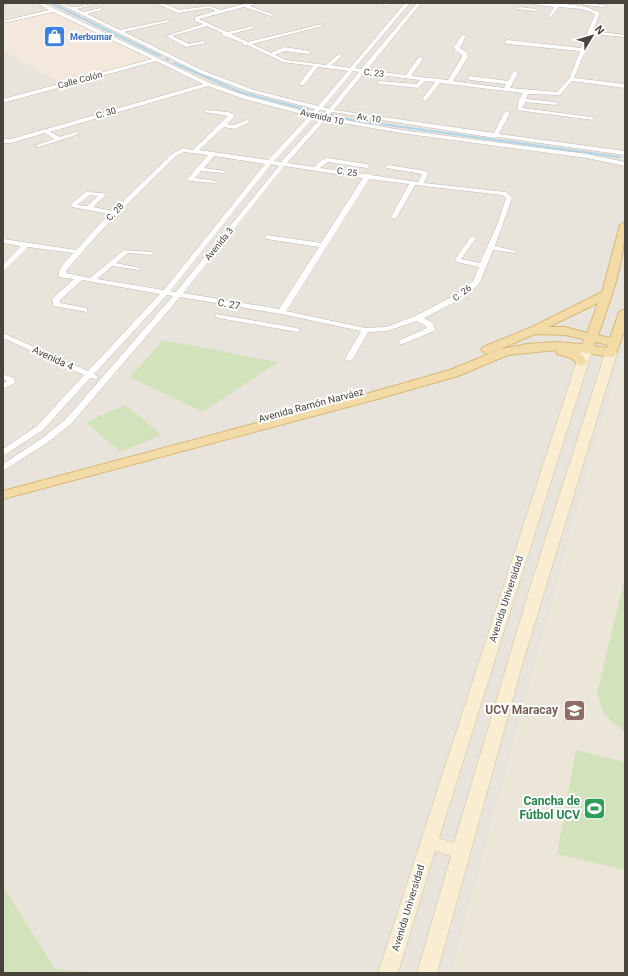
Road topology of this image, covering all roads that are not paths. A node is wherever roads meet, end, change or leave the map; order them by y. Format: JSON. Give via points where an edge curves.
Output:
{"nodes":[{"id":1,"x":6,"y":3,"type":"edge"},
{"id":2,"x":39,"y":3,"type":"edge"},
{"id":3,"x":60,"y":3,"type":"edge"},
{"id":4,"x":158,"y":3,"type":"edge"},
{"id":5,"x":254,"y":3,"type":"edge"},
{"id":6,"x":408,"y":3,"type":"edge"},
{"id":7,"x":419,"y":3,"type":"edge"},
{"id":8,"x":528,"y":3,"type":"edge"},
{"id":9,"x":3,"y":4,"type":"edge"},
{"id":10,"x":244,"y":5,"type":"junction"},
{"id":11,"x":557,"y":6,"type":"junction"},
{"id":12,"x":580,"y":6,"type":"edge"},
{"id":13,"x":604,"y":6,"type":"dead end"},
{"id":14,"x":99,"y":8,"type":"edge"},
{"id":15,"x":519,"y":8,"type":"dead end"},
{"id":16,"x":72,"y":9,"type":"junction"},
{"id":17,"x":54,"y":10,"type":"junction"},
{"id":18,"x":220,"y":11,"type":"junction"},
{"id":19,"x":82,"y":14,"type":"junction"},
{"id":20,"x":272,"y":16,"type":"dead end"},
{"id":21,"x":166,"y":21,"type":"dead end"},
{"id":22,"x":3,"y":22,"type":"edge"},
{"id":23,"x":206,"y":25,"type":"junction"},
{"id":24,"x":320,"y":25,"type":"dead end"},
{"id":25,"x":252,"y":27,"type":"dead end"},
{"id":26,"x":119,"y":32,"type":"junction"},
{"id":27,"x":590,"y":32,"type":"junction"},
{"id":28,"x":224,"y":34,"type":"junction"},
{"id":29,"x":464,"y":36,"type":"dead end"},
{"id":30,"x":625,"y":36,"type":"edge"},
{"id":31,"x":507,"y":42,"type":"dead end"},
{"id":32,"x":203,"y":43,"type":"dead end"},
{"id":33,"x":245,"y":44,"type":"junction"},
{"id":34,"x":582,"y":50,"type":"junction"},
{"id":35,"x":308,"y":52,"type":"dead end"},
{"id":36,"x":169,"y":56,"type":"junction"},
{"id":37,"x":270,"y":56,"type":"junction"},
{"id":38,"x":339,"y":56,"type":"dead end"},
{"id":39,"x":420,"y":59,"type":"dead end"},
{"id":40,"x":156,"y":60,"type":"junction"},
{"id":41,"x":177,"y":60,"type":"junction"},
{"id":42,"x":165,"y":63,"type":"junction"},
{"id":43,"x":316,"y":66,"type":"junction"},
{"id":44,"x":326,"y":67,"type":"junction"},
{"id":45,"x":352,"y":70,"type":"junction"},
{"id":46,"x":363,"y":72,"type":"junction"},
{"id":47,"x":515,"y":73,"type":"dead end"},
{"id":48,"x":407,"y":77,"type":"junction"},
{"id":49,"x":424,"y":78,"type":"junction"},
{"id":50,"x":470,"y":78,"type":"dead end"},
{"id":51,"x":571,"y":79,"type":"junction"},
{"id":52,"x":439,"y":80,"type":"junction"},
{"id":53,"x":380,"y":82,"type":"dead end"},
{"id":54,"x":450,"y":82,"type":"junction"},
{"id":55,"x":510,"y":83,"type":"junction"},
{"id":56,"x":208,"y":84,"type":"junction"},
{"id":57,"x":302,"y":84,"type":"dead end"},
{"id":58,"x":625,"y":86,"type":"edge"},
{"id":59,"x":506,"y":89,"type":"junction"},
{"id":60,"x":526,"y":92,"type":"junction"},
{"id":61,"x":425,"y":100,"type":"dead end"},
{"id":62,"x":522,"y":100,"type":"junction"},
{"id":63,"x":3,"y":101,"type":"edge"},
{"id":64,"x":555,"y":104,"type":"dead end"},
{"id":65,"x":318,"y":108,"type":"junction"},
{"id":66,"x":329,"y":110,"type":"junction"},
{"id":67,"x":207,"y":111,"type":"dead end"},
{"id":68,"x":507,"y":113,"type":"dead end"},
{"id":69,"x":313,"y":115,"type":"junction"},
{"id":70,"x":324,"y":118,"type":"junction"},
{"id":71,"x":591,"y":119,"type":"dead end"},
{"id":72,"x":247,"y":122,"type":"dead end"},
{"id":73,"x":222,"y":125,"type":"junction"},
{"id":74,"x":45,"y":131,"type":"junction"},
{"id":75,"x":76,"y":134,"type":"dead end"},
{"id":76,"x":495,"y":136,"type":"junction"},
{"id":77,"x":59,"y":139,"type":"junction"},
{"id":78,"x":3,"y":142,"type":"edge"},
{"id":79,"x":37,"y":146,"type":"dead end"},
{"id":80,"x":183,"y":150,"type":"joint"},
{"id":81,"x":195,"y":151,"type":"junction"},
{"id":82,"x":622,"y":153,"type":"edge"},
{"id":83,"x":212,"y":155,"type":"junction"},
{"id":84,"x":614,"y":161,"type":"junction"},
{"id":85,"x":270,"y":162,"type":"junction"},
{"id":86,"x":283,"y":164,"type":"junction"},
{"id":87,"x":625,"y":164,"type":"edge"},
{"id":88,"x":367,"y":166,"type":"dead end"},
{"id":89,"x":388,"y":167,"type":"dead end"},
{"id":90,"x":316,"y":168,"type":"junction"},
{"id":91,"x":198,"y":169,"type":"junction"},
{"id":92,"x":223,"y":172,"type":"dead end"},
{"id":93,"x":368,"y":175,"type":"junction"},
{"id":94,"x":214,"y":182,"type":"dead end"},
{"id":95,"x":413,"y":182,"type":"junction"},
{"id":96,"x":420,"y":184,"type":"junction"},
{"id":97,"x":509,"y":198,"type":"joint"},
{"id":98,"x":89,"y":208,"type":"dead end"},
{"id":99,"x":114,"y":212,"type":"junction"},
{"id":100,"x":394,"y":217,"type":"dead end"},
{"id":101,"x":625,"y":225,"type":"edge"},
{"id":102,"x":267,"y":237,"type":"dead end"},
{"id":103,"x":473,"y":238,"type":"dead end"},
{"id":104,"x":3,"y":241,"type":"edge"},
{"id":105,"x":27,"y":244,"type":"junction"},
{"id":106,"x":324,"y":246,"type":"junction"},
{"id":107,"x":491,"y":247,"type":"junction"},
{"id":108,"x":77,"y":252,"type":"junction"},
{"id":109,"x":514,"y":252,"type":"dead end"},
{"id":110,"x":151,"y":254,"type":"dead end"},
{"id":111,"x":110,"y":264,"type":"junction"},
{"id":112,"x":483,"y":266,"type":"junction"},
{"id":113,"x":3,"y":269,"type":"edge"},
{"id":114,"x":138,"y":269,"type":"dead end"},
{"id":115,"x":70,"y":277,"type":"joint"},
{"id":116,"x":80,"y":278,"type":"junction"},
{"id":117,"x":93,"y":279,"type":"junction"},
{"id":118,"x":165,"y":293,"type":"junction"},
{"id":119,"x":607,"y":294,"type":"junction"},
{"id":120,"x":178,"y":295,"type":"junction"},
{"id":121,"x":84,"y":310,"type":"dead end"},
{"id":122,"x":268,"y":310,"type":"junction"},
{"id":123,"x":281,"y":312,"type":"junction"},
{"id":124,"x":625,"y":312,"type":"edge"},
{"id":125,"x":219,"y":316,"type":"dead end"},
{"id":126,"x":418,"y":318,"type":"junction"},
{"id":127,"x":259,"y":323,"type":"junction"},
{"id":128,"x":387,"y":328,"type":"joint"},
{"id":129,"x":297,"y":330,"type":"dead end"},
{"id":130,"x":365,"y":330,"type":"junction"},
{"id":131,"x":533,"y":330,"type":"junction"},
{"id":132,"x":3,"y":335,"type":"edge"},
{"id":133,"x":403,"y":342,"type":"dead end"},
{"id":134,"x":613,"y":348,"type":"junction"},
{"id":135,"x":587,"y":349,"type":"junction"},
{"id":136,"x":349,"y":359,"type":"dead end"},
{"id":137,"x":3,"y":376,"type":"edge"},
{"id":138,"x":90,"y":376,"type":"junction"},
{"id":139,"x":103,"y":380,"type":"junction"},
{"id":140,"x":3,"y":387,"type":"edge"},
{"id":141,"x":3,"y":453,"type":"edge"},
{"id":142,"x":3,"y":468,"type":"edge"},
{"id":143,"x":3,"y":489,"type":"edge"},
{"id":144,"x":3,"y":495,"type":"edge"},
{"id":145,"x":429,"y":842,"type":"junction"},
{"id":146,"x":460,"y":852,"type":"junction"},
{"id":147,"x":388,"y":973,"type":"edge"},
{"id":148,"x":427,"y":973,"type":"edge"}],
"edges":[{"from":1,"to":9,"type":"street"},
{"from":2,"to":17,"type":"street","name":"Avenida 10"},
{"from":3,"to":16,"type":"street","name":"Av. 10"},
{"from":4,"to":18,"type":"street","via":[[178,12],[209,7]]},
{"from":5,"to":10,"type":"street"},
{"from":6,"to":45,"type":"street","name":"Avenida 3"},
{"from":7,"to":46,"type":"street","name":"Avenida 3"},
{"from":8,"to":11,"type":"street"},
{"from":10,"to":18,"type":"street"},
{"from":10,"to":20,"type":"street"},
{"from":11,"to":12,"type":"street"},
{"from":11,"to":15,"type":"street","via":[[552,14]]},
{"from":12,"to":13,"type":"street"},
{"from":12,"to":27,"type":"street","via":[[598,13]]},
{"from":14,"to":16,"type":"street"},
{"from":14,"to":19,"type":"street"},
{"from":16,"to":19,"type":"street","name":"Av. 10"},
{"from":17,"to":22,"type":"street"},
{"from":17,"to":40,"type":"street","name":"Avenida 10"},
{"from":18,"to":23,"type":"street","name":"C. 23","via":[[197,18]]},
{"from":19,"to":26,"type":"street","name":"Av. 10"},
{"from":21,"to":26,"type":"street"},
{"from":23,"to":28,"type":"street","name":"C. 23"},
{"from":23,"to":32,"type":"street","via":[[168,36],[188,46]]},
{"from":24,"to":33,"type":"street"},
{"from":25,"to":28,"type":"street"},
{"from":26,"to":36,"type":"street","name":"Av. 10"},
{"from":27,"to":30,"type":"street"},
{"from":27,"to":34,"type":"street"},
{"from":28,"to":33,"type":"street","name":"C. 23"},
{"from":29,"to":54,"type":"street","via":[[457,49],[465,54],[465,57]]},
{"from":31,"to":34,"type":"street"},
{"from":33,"to":37,"type":"street","name":"C. 23"},
{"from":34,"to":51,"type":"street"},
{"from":35,"to":37,"type":"street","via":[[284,49]]},
{"from":36,"to":40,"type":"street","name":"Calle Colón"},
{"from":36,"to":41,"type":"street","name":"Av. 10"},
{"from":37,"to":43,"type":"street","name":"C. 23"},
{"from":38,"to":44,"type":"street"},
{"from":39,"to":48,"type":"street"},
{"from":40,"to":42,"type":"street","name":"Avenida 10"},
{"from":40,"to":63,"type":"street","name":"Calle Colón"},
{"from":41,"to":42,"type":"street"},
{"from":41,"to":65,"type":"street","name":"Av. 10","via":[[252,91]]},
{"from":42,"to":56,"type":"street","name":"Avenida 10"},
{"from":43,"to":44,"type":"street","name":"C. 23"},
{"from":43,"to":57,"type":"street"},
{"from":44,"to":45,"type":"street","name":"C. 23"},
{"from":45,"to":46,"type":"street","name":"C. 23"},
{"from":45,"to":65,"type":"street","name":"Avenida 3"},
{"from":46,"to":48,"type":"street","name":"C. 23"},
{"from":46,"to":66,"type":"street","name":"Avenida 3"},
{"from":47,"to":55,"type":"street"},
{"from":48,"to":49,"type":"street","name":"C. 23"},
{"from":49,"to":52,"type":"street","name":"C. 23"},
{"from":49,"to":53,"type":"street","via":[[414,87]]},
{"from":50,"to":55,"type":"street"},
{"from":51,"to":58,"type":"street"},
{"from":51,"to":60,"type":"street","name":"C. 23","via":[[561,92]]},
{"from":52,"to":54,"type":"street","name":"C. 23"},
{"from":52,"to":61,"type":"street"},
{"from":54,"to":59,"type":"street","name":"C. 23"},
{"from":55,"to":59,"type":"street"},
{"from":56,"to":69,"type":"street","name":"Avenida 10","via":[[233,94]]},
{"from":56,"to":74,"type":"street","name":"C. 30"},
{"from":59,"to":60,"type":"street","name":"C. 23"},
{"from":60,"to":62,"type":"street"},
{"from":62,"to":64,"type":"street"},
{"from":62,"to":71,"type":"street","via":[[519,108],[522,110]]},
{"from":65,"to":66,"type":"street","name":"Av. 10"},
{"from":65,"to":69,"type":"street","name":"Avenida 3"},
{"from":66,"to":70,"type":"street","name":"Avenida 3"},
{"from":66,"to":76,"type":"street","name":"Av. 10"},
{"from":67,"to":73,"type":"street","via":[[232,115]]},
{"from":68,"to":76,"type":"street"},
{"from":69,"to":70,"type":"street","name":"Avenida 10"},
{"from":69,"to":85,"type":"street","name":"Avenida 3"},
{"from":70,"to":84,"type":"street","name":"Avenida 10"},
{"from":70,"to":86,"type":"street","name":"Avenida 3"},
{"from":72,"to":73,"type":"street","via":[[235,127]]},
{"from":73,"to":81,"type":"street"},
{"from":74,"to":77,"type":"street"},
{"from":74,"to":78,"type":"street","name":"C. 30"},
{"from":75,"to":77,"type":"street"},
{"from":76,"to":82,"type":"street","name":"Av. 10"},
{"from":77,"to":79,"type":"street"},
{"from":80,"to":81,"type":"street","name":"C. 25"},
{"from":80,"to":99,"type":"street","name":"C. 28","via":[[174,155]]},
{"from":81,"to":83,"type":"street","name":"C. 25"},
{"from":82,"to":84,"type":"street","via":[[624,159]]},
{"from":83,"to":85,"type":"street","name":"C. 25"},
{"from":83,"to":91,"type":"street"},
{"from":84,"to":87,"type":"street","name":"Avenida 10"},
{"from":85,"to":86,"type":"street","name":"C. 25"},
{"from":85,"to":118,"type":"street","name":"Avenida 3"},
{"from":86,"to":90,"type":"street","name":"C. 25"},
{"from":86,"to":120,"type":"street","name":"Avenida 3"},
{"from":88,"to":90,"type":"street","via":[[327,160]]},
{"from":89,"to":96,"type":"street","via":[[423,172],[425,174]]},
{"from":90,"to":93,"type":"street","name":"C. 25"},
{"from":91,"to":92,"type":"street"},
{"from":91,"to":94,"type":"street","via":[[190,179]]},
{"from":93,"to":95,"type":"street","name":"C. 25"},
{"from":93,"to":106,"type":"street"},
{"from":95,"to":96,"type":"street","name":"C. 25"},
{"from":95,"to":100,"type":"street"},
{"from":96,"to":97,"type":"street","name":"C. 25","via":[[504,193]]},
{"from":97,"to":107,"type":"street","name":"C. 26"},
{"from":98,"to":99,"type":"street"},
{"from":99,"to":108,"type":"street","name":"C. 28"},
{"from":101,"to":119,"type":"main road","name":"Avenida Universidad"},
{"from":102,"to":106,"type":"street"},
{"from":103,"to":112,"type":"street","via":[[458,259]]},
{"from":104,"to":105,"type":"street"},
{"from":105,"to":108,"type":"street"},
{"from":105,"to":113,"type":"street"},
{"from":106,"to":123,"type":"street"},
{"from":107,"to":109,"type":"street"},
{"from":107,"to":112,"type":"street","name":"C. 26"},
{"from":108,"to":115,"type":"street","name":"C. 28","via":[[62,271],[62,275]]},
{"from":110,"to":111,"type":"street","via":[[126,251]]},
{"from":111,"to":114,"type":"street"},
{"from":111,"to":117,"type":"street"},
{"from":112,"to":126,"type":"street","name":"C. 26","via":[[476,282],[462,294]]},
{"from":115,"to":116,"type":"street","name":"C. 27"},
{"from":116,"to":117,"type":"street","name":"C. 27"},
{"from":116,"to":121,"type":"street","via":[[56,300],[57,304]]},
{"from":117,"to":118,"type":"street","name":"C. 27"},
{"from":118,"to":120,"type":"street","name":"C. 27"},
{"from":118,"to":138,"type":"street","name":"Avenida 3"},
{"from":119,"to":131,"type":"main road"},
{"from":119,"to":135,"type":"main road","name":"Avenida Universidad"},
{"from":120,"to":122,"type":"street","name":"C. 27"},
{"from":120,"to":139,"type":"street","name":"Avenida 3"},
{"from":122,"to":123,"type":"street","name":"C. 27"},
{"from":122,"to":127,"type":"street"},
{"from":123,"to":130,"type":"street","name":"C. 27"},
{"from":124,"to":134,"type":"main road"},
{"from":125,"to":127,"type":"street"},
{"from":126,"to":128,"type":"street","name":"C. 26"},
{"from":126,"to":133,"type":"street","via":[[430,325],[431,329]]},
{"from":127,"to":129,"type":"street"},
{"from":128,"to":130,"type":"street","name":"C. 27"},
{"from":130,"to":136,"type":"street"},
{"from":131,"to":135,"type":"main road","name":"Avenida Ramón Narváez","via":[[565,331]]},
{"from":131,"to":143,"type":"main road","name":"Avenida Ramón Narváez","via":[[454,364]]},
{"from":132,"to":138,"type":"street","name":"Avenida 4"},
{"from":134,"to":135,"type":"main road","name":"Avenida Ramón Narváez"},
{"from":134,"to":146,"type":"street","via":[[578,453]]},
{"from":135,"to":144,"type":"main road","name":"Avenida Ramón Narváez","via":[[575,355],[564,351],[527,348],[505,352],[454,373],[377,395]]},
{"from":135,"to":145,"type":"street","name":"Avenida Universidad"},
{"from":137,"to":140,"type":"street","via":[[11,380],[11,383]]},
{"from":138,"to":139,"type":"street","name":"Avenida 4"},
{"from":138,"to":141,"type":"street","name":"Avenida 3","via":[[40,428]]},
{"from":139,"to":142,"type":"street","name":"Avenida 3","via":[[68,422]]},
{"from":145,"to":146,"type":"street"},
{"from":145,"to":147,"type":"street","name":"Avenida Universidad"},
{"from":146,"to":148,"type":"street"}]}
